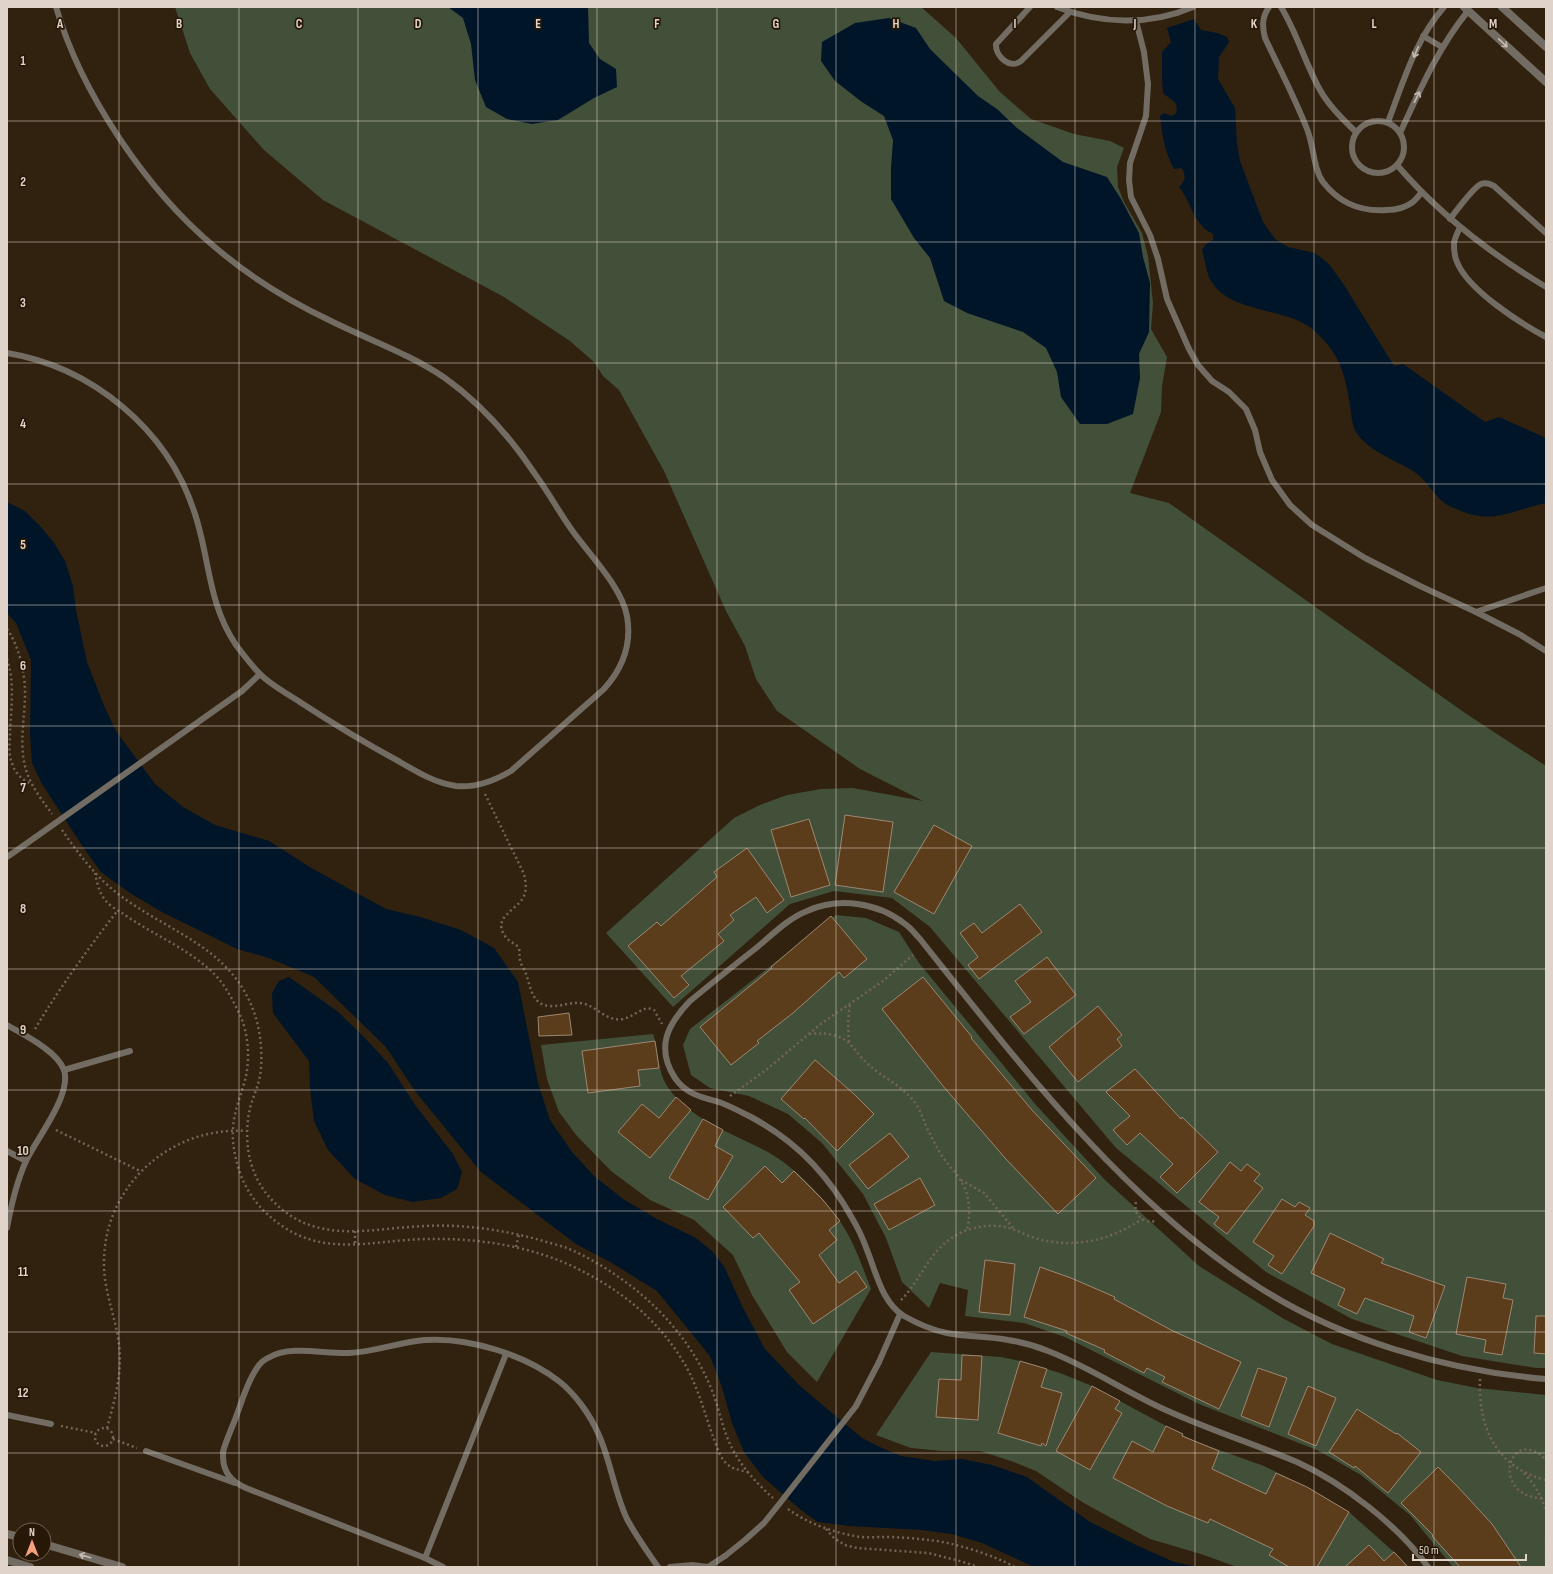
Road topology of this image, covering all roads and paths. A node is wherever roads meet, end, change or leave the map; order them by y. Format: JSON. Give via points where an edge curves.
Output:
{"nodes":[{"id":1,"x":56,"y":7,"type":"edge"},
{"id":2,"x":1030,"y":7,"type":"edge"},
{"id":3,"x":1057,"y":7,"type":"edge"},
{"id":4,"x":1193,"y":7,"type":"edge"},
{"id":5,"x":1269,"y":7,"type":"edge"},
{"id":6,"x":1281,"y":7,"type":"edge"},
{"id":7,"x":1444,"y":7,"type":"edge"},
{"id":8,"x":1502,"y":7,"type":"edge"},
{"id":9,"x":1468,"y":8,"type":"edge"},
{"id":10,"x":1070,"y":12,"type":"junction"},
{"id":11,"x":1136,"y":21,"type":"junction"},
{"id":12,"x":1423,"y":36,"type":"junction"},
{"id":13,"x":1442,"y":47,"type":"junction"},
{"id":14,"x":1546,"y":47,"type":"edge"},
{"id":15,"x":1546,"y":82,"type":"edge"},
{"id":16,"x":1388,"y":122,"type":"junction"},
{"id":17,"x":1356,"y":132,"type":"junction"},
{"id":18,"x":1400,"y":132,"type":"junction"},
{"id":19,"x":1397,"y":165,"type":"junction"},
{"id":20,"x":1421,"y":193,"type":"junction"},
{"id":21,"x":1450,"y":219,"type":"junction"},
{"id":22,"x":1460,"y":227,"type":"junction"},
{"id":23,"x":1546,"y":233,"type":"edge"},
{"id":24,"x":1546,"y":287,"type":"edge"},
{"id":25,"x":1546,"y":337,"type":"edge"},
{"id":26,"x":7,"y":353,"type":"edge"},
{"id":27,"x":1546,"y":588,"type":"edge"},
{"id":28,"x":1476,"y":612,"type":"junction"},
{"id":29,"x":7,"y":629,"type":"edge"},
{"id":30,"x":1546,"y":651,"type":"edge"},
{"id":31,"x":7,"y":659,"type":"edge"},
{"id":32,"x":260,"y":674,"type":"junction"},
{"id":33,"x":480,"y":784,"type":"junction"},
{"id":34,"x":33,"y":786,"type":"junction"},
{"id":35,"x":52,"y":815,"type":"dead end"},
{"id":36,"x":60,"y":827,"type":"dead end"},
{"id":37,"x":7,"y":857,"type":"edge"},
{"id":38,"x":95,"y":872,"type":"junction"},
{"id":39,"x":118,"y":910,"type":"junction"},
{"id":40,"x":913,"y":955,"type":"dead end"},
{"id":41,"x":850,"y":1003,"type":"junction"},
{"id":42,"x":7,"y":1025,"type":"edge"},
{"id":43,"x":668,"y":1028,"type":"junction"},
{"id":44,"x":809,"y":1034,"type":"junction"},
{"id":45,"x":30,"y":1038,"type":"junction"},
{"id":46,"x":849,"y":1042,"type":"junction"},
{"id":47,"x":130,"y":1051,"type":"dead end"},
{"id":48,"x":64,"y":1070,"type":"junction"},
{"id":49,"x":720,"y":1103,"type":"junction"},
{"id":50,"x":47,"y":1125,"type":"junction"},
{"id":51,"x":233,"y":1130,"type":"junction"},
{"id":52,"x":246,"y":1131,"type":"junction"},
{"id":53,"x":7,"y":1151,"type":"edge"},
{"id":54,"x":26,"y":1161,"type":"junction"},
{"id":55,"x":140,"y":1171,"type":"junction"},
{"id":56,"x":961,"y":1180,"type":"junction"},
{"id":57,"x":1142,"y":1220,"type":"dead end"},
{"id":58,"x":7,"y":1228,"type":"edge"},
{"id":59,"x":967,"y":1230,"type":"junction"},
{"id":60,"x":1014,"y":1230,"type":"junction"},
{"id":61,"x":355,"y":1231,"type":"junction"},
{"id":62,"x":519,"y":1234,"type":"junction"},
{"id":63,"x":355,"y":1245,"type":"junction"},
{"id":64,"x":516,"y":1247,"type":"junction"},
{"id":65,"x":894,"y":1307,"type":"junction"},
{"id":66,"x":900,"y":1314,"type":"junction"},
{"id":67,"x":506,"y":1354,"type":"junction"},
{"id":68,"x":1480,"y":1371,"type":"junction"},
{"id":69,"x":1546,"y":1379,"type":"edge"},
{"id":70,"x":7,"y":1415,"type":"edge"},
{"id":71,"x":51,"y":1424,"type":"joint"},
{"id":72,"x":107,"y":1428,"type":"junction"},
{"id":73,"x":96,"y":1433,"type":"junction"},
{"id":74,"x":113,"y":1439,"type":"junction"},
{"id":75,"x":146,"y":1451,"type":"joint"},
{"id":76,"x":1546,"y":1460,"type":"edge"},
{"id":77,"x":1510,"y":1464,"type":"junction"},
{"id":78,"x":748,"y":1472,"type":"junction"},
{"id":79,"x":1524,"y":1472,"type":"junction"},
{"id":80,"x":1546,"y":1480,"type":"edge"},
{"id":81,"x":236,"y":1483,"type":"junction"},
{"id":82,"x":1542,"y":1498,"type":"junction"},
{"id":83,"x":777,"y":1501,"type":"dead end"},
{"id":84,"x":783,"y":1506,"type":"dead end"},
{"id":85,"x":1546,"y":1512,"type":"edge"},
{"id":86,"x":826,"y":1528,"type":"junction"},
{"id":87,"x":1546,"y":1538,"type":"edge"},
{"id":88,"x":52,"y":1546,"type":"edge"},
{"id":89,"x":1546,"y":1556,"type":"edge"},
{"id":90,"x":425,"y":1558,"type":"junction"},
{"id":91,"x":7,"y":1560,"type":"edge"},
{"id":92,"x":30,"y":1567,"type":"edge"},
{"id":93,"x":122,"y":1567,"type":"edge"},
{"id":94,"x":443,"y":1567,"type":"edge"},
{"id":95,"x":658,"y":1567,"type":"edge"},
{"id":96,"x":670,"y":1567,"type":"edge"},
{"id":97,"x":708,"y":1567,"type":"edge"},
{"id":98,"x":978,"y":1567,"type":"edge"},
{"id":99,"x":1015,"y":1567,"type":"edge"},
{"id":100,"x":1428,"y":1567,"type":"edge"}],
"edges":[{"from":1,"to":33,"type":"lane","via":[[76,60],[103,111],[134,158],[180,213],[215,248],[271,287],[330,321],[424,366],[465,394],[522,455],[622,600],[628,624],[628,645],[615,677],[511,771]]},
{"from":2,"to":10,"type":"lane","via":[[996,44],[999,54],[1012,65],[1021,61]]},
{"from":3,"to":10,"type":"lane"},
{"from":4,"to":11,"type":"lane","via":[[1162,17]]},
{"from":5,"to":20,"type":"lane","via":[[1263,17],[1264,38],[1308,130],[1322,181],[1335,196],[1353,206],[1372,211],[1404,207]]},
{"from":6,"to":17,"type":"lane","via":[[1320,92],[1336,113]]},
{"from":7,"to":12,"type":"lane"},
{"from":8,"to":14,"type":"street"},
{"from":9,"to":13,"type":"lane"},
{"from":9,"to":15,"type":"street","one_way":true},
{"from":10,"to":11,"type":"lane","via":[[1091,17]]},
{"from":11,"to":28,"type":"lane","via":[[1144,52],[1148,84],[1146,116],[1130,163],[1128,180],[1131,197],[1150,235],[1167,299],[1198,365],[1212,381],[1229,392],[1246,409],[1272,480],[1290,505],[1312,525],[1365,558]]},
{"from":12,"to":13,"type":"lane"},
{"from":12,"to":16,"type":"lane","one_way":true},
{"from":18,"to":13,"type":"lane","one_way":true},
{"from":16,"to":17,"type":"lane","via":[[1370,122],[1362,125]]},
{"from":16,"to":18,"type":"lane"},
{"from":17,"to":19,"type":"lane","via":[[1352,140],[1352,153],[1364,170],[1381,173],[1390,171]]},
{"from":18,"to":19,"type":"lane","via":[[1404,150]]},
{"from":19,"to":20,"type":"lane"},
{"from":20,"to":21,"type":"lane"},
{"from":21,"to":22,"type":"lane"},
{"from":21,"to":23,"type":"lane","via":[[1481,184],[1488,183]]},
{"from":22,"to":24,"type":"lane","via":[[1522,273]]},
{"from":22,"to":25,"type":"lane","via":[[1454,243],[1457,262],[1467,279],[1498,306]]},
{"from":26,"to":32,"type":"lane","via":[[42,361],[98,388],[136,418],[153,436],[176,470],[194,512],[216,604],[236,644]]},
{"from":27,"to":28,"type":"lane"},
{"from":28,"to":30,"type":"lane"},
{"from":29,"to":34,"type":"path","via":[[21,662],[25,692],[22,747],[25,767]]},
{"from":31,"to":34,"type":"path","via":[[12,692],[9,748],[12,763],[16,773]]},
{"from":32,"to":33,"type":"lane","via":[[346,732],[427,777],[454,785]]},
{"from":32,"to":37,"type":"lane","bridge":true,"via":[[242,691]]},
{"from":33,"to":43,"type":"path","via":[[527,885],[522,900],[507,914],[502,924],[505,936],[519,948],[520,962],[534,998],[549,1006],[586,1004],[613,1019],[628,1018],[648,1008],[654,1010],[661,1023]]},
{"from":34,"to":35,"type":"path"},
{"from":36,"to":38,"type":"path"},
{"from":38,"to":39,"type":"path","via":[[98,887],[106,902]]},
{"from":38,"to":52,"type":"path","via":[[115,892],[137,908],[193,940],[220,960],[241,985],[255,1015],[261,1046],[260,1076]]},
{"from":39,"to":45,"type":"path","via":[[56,994]]},
{"from":39,"to":51,"type":"path","via":[[204,965],[229,993],[242,1020],[248,1047],[246,1074]]},
{"from":40,"to":41,"type":"path","via":[[883,981]]},
{"from":41,"to":44,"type":"path"},
{"from":41,"to":46,"type":"path"},
{"from":42,"to":45,"type":"lane"},
{"from":43,"to":49,"type":"lane","via":[[665,1046],[667,1063],[676,1079],[689,1092]]},
{"from":43,"to":68,"type":"lane","via":[[690,1001],[788,922],[806,911],[826,905],[847,903],[868,906],[888,913],[906,924],[920,939],[1011,1053],[1107,1160],[1205,1249],[1254,1284],[1307,1314],[1362,1338]]},
{"from":44,"to":46,"type":"path","via":[[830,1034]]},
{"from":44,"to":49,"type":"path","via":[[766,1070]]},
{"from":45,"to":48,"type":"lane","via":[[52,1054]]},
{"from":46,"to":56,"type":"path","via":[[863,1060],[910,1096],[939,1151]]},
{"from":47,"to":48,"type":"lane"},
{"from":48,"to":50,"type":"lane","via":[[63,1093]]},
{"from":49,"to":65,"type":"lane","via":[[754,1119],[784,1138],[834,1189],[853,1219],[878,1281]]},
{"from":50,"to":54,"type":"lane"},
{"from":50,"to":55,"type":"path"},
{"from":51,"to":52,"type":"path"},
{"from":51,"to":55,"type":"path","via":[[199,1136],[167,1150]]},
{"from":51,"to":63,"type":"path","via":[[235,1159],[245,1186],[262,1209],[284,1228],[310,1240],[338,1246]]},
{"from":52,"to":61,"type":"path","via":[[249,1156],[257,1179],[272,1200],[291,1216],[314,1227],[339,1232]]},
{"from":53,"to":54,"type":"lane"},
{"from":54,"to":58,"type":"lane"},
{"from":55,"to":72,"type":"path","via":[[116,1208],[107,1238],[104,1263],[106,1288],[119,1340],[120,1367],[116,1396]]},
{"from":56,"to":59,"type":"path","via":[[969,1204]]},
{"from":56,"to":60,"type":"path","via":[[984,1193]]},
{"from":57,"to":60,"type":"path","via":[[1114,1236],[1081,1243],[1045,1241]]},
{"from":59,"to":60,"type":"path","via":[[991,1226]]},
{"from":59,"to":65,"type":"path","via":[[942,1244],[913,1286]]},
{"from":61,"to":62,"type":"path","via":[[426,1226],[476,1227]]},
{"from":61,"to":63,"type":"path"},
{"from":62,"to":64,"type":"path"},
{"from":62,"to":78,"type":"path","via":[[565,1248],[603,1266],[637,1290],[667,1319],[692,1352],[711,1389],[731,1447]]},
{"from":63,"to":64,"type":"path","via":[[427,1239],[475,1240]]},
{"from":64,"to":78,"type":"path","via":[[560,1260],[596,1278],[630,1300],[658,1327],[682,1359],[699,1394],[719,1453],[726,1463],[736,1470]]},
{"from":65,"to":66,"type":"lane"},
{"from":66,"to":97,"type":"lane","bridge":true,"via":[[856,1406],[780,1503],[750,1536]]},
{"from":66,"to":100,"type":"lane","via":[[945,1333],[1009,1340],[1048,1351],[1165,1410],[1299,1463],[1344,1489],[1386,1521]]},
{"from":67,"to":81,"type":"lane","via":[[480,1345],[452,1340],[424,1340],[351,1353],[292,1350],[279,1352],[258,1366],[251,1378],[223,1453],[223,1464],[228,1475]]},
{"from":67,"to":90,"type":"lane"},
{"from":67,"to":95,"type":"lane","via":[[535,1366],[561,1383],[582,1406],[598,1433],[627,1519]]},
{"from":68,"to":69,"type":"lane"},
{"from":68,"to":77,"type":"path","via":[[1483,1422],[1489,1437]]},
{"from":70,"to":71,"type":"lane"},
{"from":71,"to":73,"type":"path"},
{"from":72,"to":73,"type":"path"},
{"from":72,"to":74,"type":"path","via":[[111,1430]]},
{"from":73,"to":74,"type":"path","via":[[97,1443],[101,1445],[106,1446]]},
{"from":74,"to":75,"type":"path"},
{"from":75,"to":81,"type":"lane"},
{"from":76,"to":77,"type":"path","via":[[1533,1450],[1525,1450],[1518,1452]]},
{"from":77,"to":79,"type":"path"},
{"from":77,"to":82,"type":"path","via":[[1512,1481],[1517,1489],[1524,1495]]},
{"from":78,"to":83,"type":"path"},
{"from":79,"to":80,"type":"path"},
{"from":79,"to":82,"type":"path"},
{"from":81,"to":90,"type":"lane"},
{"from":82,"to":85,"type":"path"},
{"from":84,"to":86,"type":"path","via":[[796,1515]]},
{"from":86,"to":98,"type":"path","via":[[834,1538],[845,1545],[928,1553]]},
{"from":86,"to":99,"type":"path","via":[[856,1536],[930,1540],[963,1548]]},
{"from":87,"to":89,"type":"path"},
{"from":93,"to":88,"type":"street","one_way":true},
{"from":90,"to":94,"type":"lane"},
{"from":91,"to":92,"type":"street"},
{"from":96,"to":97,"type":"lane"}]}
